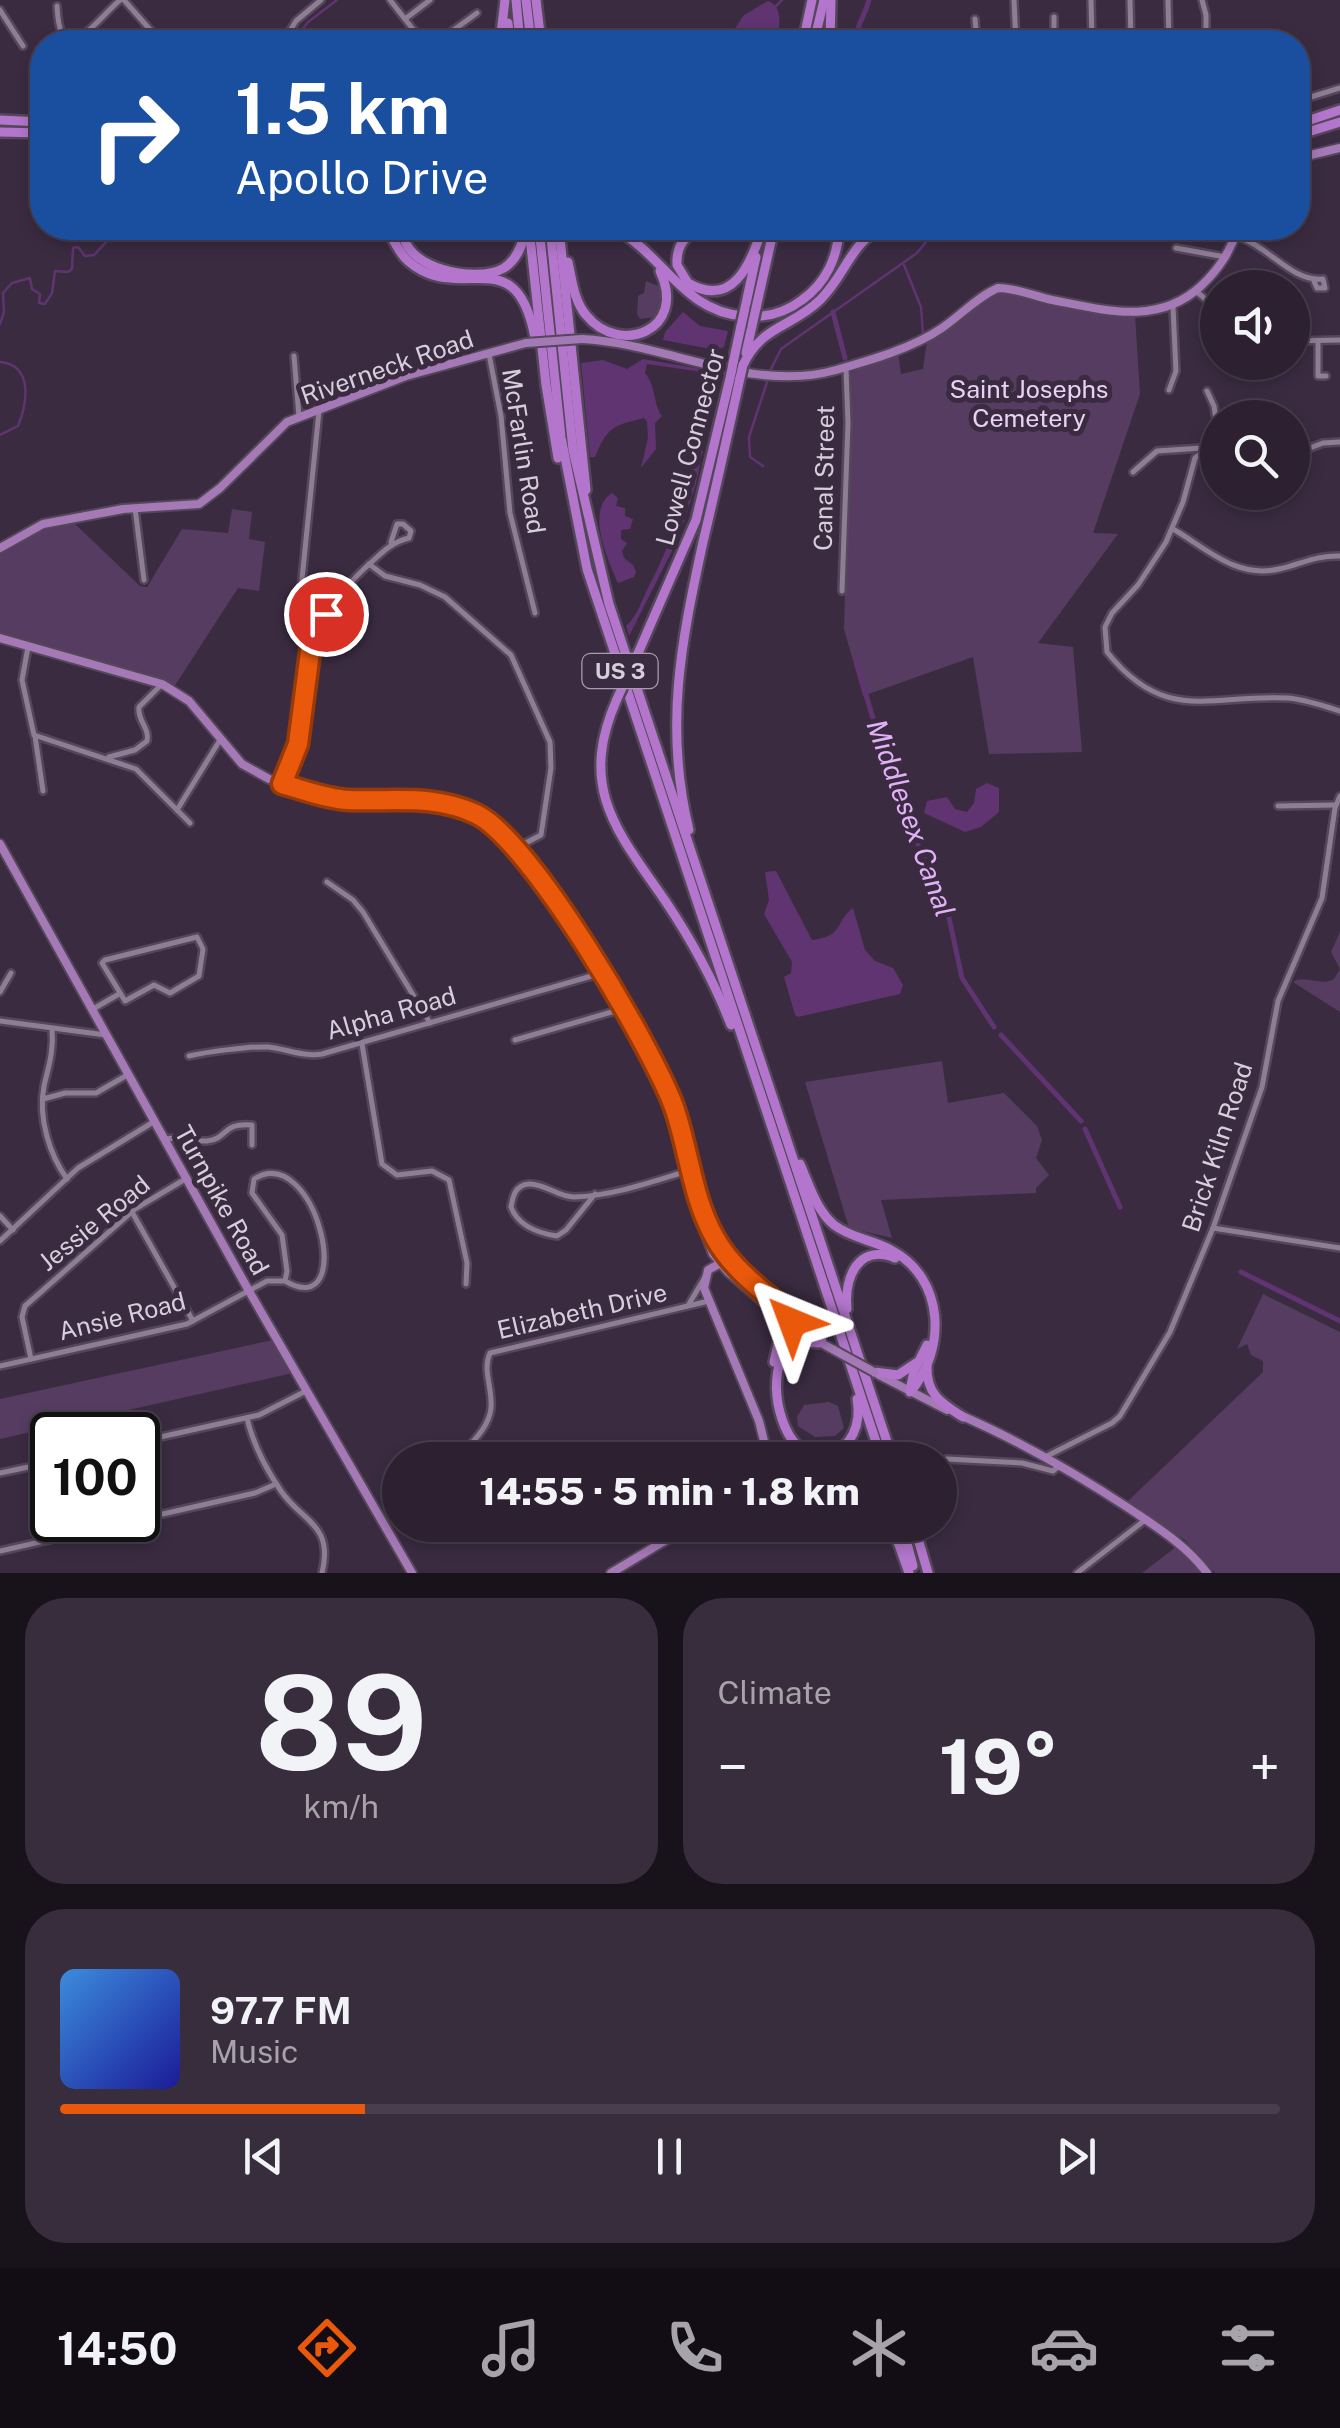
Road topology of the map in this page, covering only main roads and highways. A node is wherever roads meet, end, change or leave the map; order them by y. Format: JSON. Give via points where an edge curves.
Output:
{"nodes":[{"id":1,"x":506,"y":0,"type":"edge"},
{"id":2,"x":516,"y":0,"type":"edge"},
{"id":3,"x":526,"y":0,"type":"edge"},
{"id":4,"x":536,"y":0,"type":"edge"},
{"id":5,"x":827,"y":0,"type":"edge"},
{"id":6,"x":811,"y":4,"type":"edge"},
{"id":7,"x":502,"y":30,"type":"edge"},
{"id":8,"x":509,"y":30,"type":"edge"},
{"id":9,"x":519,"y":30,"type":"edge"},
{"id":10,"x":530,"y":30,"type":"edge"},
{"id":11,"x":541,"y":30,"type":"edge"},
{"id":12,"x":806,"y":30,"type":"edge"},
{"id":13,"x":818,"y":30,"type":"edge"},
{"id":14,"x":829,"y":30,"type":"edge"},
{"id":15,"x":1340,"y":110,"type":"edge"},
{"id":16,"x":0,"y":120,"type":"edge"},
{"id":17,"x":30,"y":121,"type":"edge"},
{"id":18,"x":1340,"y":122,"type":"edge"},
{"id":19,"x":1310,"y":126,"type":"edge"},
{"id":20,"x":1310,"y":129,"type":"edge"},
{"id":21,"x":0,"y":132,"type":"edge"},
{"id":22,"x":30,"y":133,"type":"edge"},
{"id":23,"x":1340,"y":148,"type":"edge"},
{"id":24,"x":1310,"y":155,"type":"edge"},
{"id":25,"x":394,"y":240,"type":"edge"},
{"id":26,"x":405,"y":240,"type":"edge"},
{"id":27,"x":523,"y":240,"type":"edge"},
{"id":28,"x":529,"y":240,"type":"edge"},
{"id":29,"x":540,"y":240,"type":"edge"},
{"id":30,"x":551,"y":240,"type":"edge"},
{"id":31,"x":561,"y":240,"type":"edge"},
{"id":32,"x":563,"y":240,"type":"edge"},
{"id":33,"x":633,"y":240,"type":"edge"},
{"id":34,"x":683,"y":240,"type":"edge"},
{"id":35,"x":758,"y":240,"type":"edge"},
{"id":36,"x":760,"y":240,"type":"edge"},
{"id":37,"x":771,"y":240,"type":"edge"},
{"id":38,"x":837,"y":240,"type":"edge"},
{"id":39,"x":864,"y":240,"type":"edge"},
{"id":40,"x":1233,"y":240,"type":"edge"},
{"id":41,"x":650,"y":257,"type":"junction"},
{"id":42,"x":751,"y":308,"type":"junction"},
{"id":43,"x":737,"y":370,"type":"junction"},
{"id":44,"x":550,"y":410,"type":"junction"},
{"id":45,"x":591,"y":538,"type":"junction"},
{"id":46,"x":0,"y":548,"type":"edge"},
{"id":47,"x":587,"y":568,"type":"junction"},
{"id":48,"x":0,"y":638,"type":"edge"},
{"id":49,"x":0,"y":844,"type":"edge"},
{"id":50,"x":3,"y":858,"type":"edge"},
{"id":51,"x":707,"y":900,"type":"junction"},
{"id":52,"x":767,"y":1098,"type":"junction"},
{"id":53,"x":726,"y":1263,"type":"junction"},
{"id":54,"x":770,"y":1308,"type":"junction"},
{"id":55,"x":789,"y":1313,"type":"junction"},
{"id":56,"x":792,"y":1327,"type":"junction"},
{"id":57,"x":805,"y":1327,"type":"junction"},
{"id":58,"x":853,"y":1341,"type":"junction"},
{"id":59,"x":819,"y":1344,"type":"junction"},
{"id":60,"x":834,"y":1350,"type":"junction"},
{"id":61,"x":780,"y":1353,"type":"junction"},
{"id":62,"x":923,"y":1359,"type":"junction"},
{"id":63,"x":850,"y":1367,"type":"junction"},
{"id":64,"x":874,"y":1372,"type":"junction"},
{"id":65,"x":910,"y":1392,"type":"junction"},
{"id":66,"x":963,"y":1416,"type":"junction"},
{"id":67,"x":764,"y":1442,"type":"edge"},
{"id":68,"x":789,"y":1442,"type":"edge"},
{"id":69,"x":876,"y":1442,"type":"edge"},
{"id":70,"x":887,"y":1442,"type":"edge"},
{"id":71,"x":663,"y":1542,"type":"edge"},
{"id":72,"x":899,"y":1542,"type":"edge"},
{"id":73,"x":906,"y":1542,"type":"edge"},
{"id":74,"x":919,"y":1542,"type":"edge"},
{"id":75,"x":412,"y":1573,"type":"edge"},
{"id":76,"x":611,"y":1573,"type":"edge"},
{"id":77,"x":912,"y":1573,"type":"edge"},
{"id":78,"x":928,"y":1573,"type":"edge"},
{"id":79,"x":1207,"y":1573,"type":"edge"}],
"edges":[{"from":1,"to":7,"type":"highway"},
{"from":1,"to":8,"type":"highway"},
{"from":2,"to":9,"type":"highway"},
{"from":3,"to":10,"type":"highway"},
{"from":4,"to":11,"type":"highway"},
{"from":5,"to":13,"type":"highway"},
{"from":5,"to":14,"type":"highway"},
{"from":6,"to":12,"type":"highway"},
{"from":15,"to":19,"type":"highway"},
{"from":16,"to":17,"type":"highway"},
{"from":18,"to":20,"type":"highway"},
{"from":21,"to":22,"type":"highway"},
{"from":23,"to":24,"type":"main road"},
{"from":25,"to":44,"type":"highway","via":[[419,268],[500,280],[518,291],[531,316]]},
{"from":26,"to":27,"type":"highway","via":[[423,262],[493,272],[512,262]]},
{"from":28,"to":44,"type":"highway"},
{"from":29,"to":47,"type":"highway","number":"US 3","via":[[560,437]]},
{"from":30,"to":45,"type":"highway","number":"US 3","via":[[571,437]]},
{"from":31,"to":45,"type":"highway"},
{"from":32,"to":41,"type":"highway","via":[[581,308],[610,331],[642,334],[664,316],[668,292]]},
{"from":33,"to":41,"type":"highway"},
{"from":34,"to":35,"type":"highway","via":[[677,265],[688,283],[712,290],[744,274]]},
{"from":36,"to":42,"type":"highway","name":"Lowell Connector"},
{"from":37,"to":42,"type":"highway","name":"Lowell Connector"},
{"from":38,"to":41,"type":"highway","via":[[822,280],[794,306],[771,315],[708,308]]},
{"from":39,"to":43,"type":"highway","via":[[824,297],[761,337]]},
{"from":40,"to":46,"type":"main road","name":"Riverneck Road","bridge":true,"via":[[1217,270],[1172,307],[1134,312],[998,288],[929,336],[809,376],[778,378],[582,338],[526,343],[406,376],[286,422],[199,504],[43,524]]},
{"from":42,"to":43,"type":"highway","name":"Lowell Connector","bridge":true},
{"from":43,"to":51,"type":"highway","via":[[676,694],[680,783]]},
{"from":43,"to":52,"type":"highway","name":"Lowell Connector","bridge":true,"via":[[696,520],[606,728],[602,784],[612,821],[701,958]]},
{"from":44,"to":47,"type":"highway","via":[[566,501]]},
{"from":45,"to":51,"type":"highway","number":"US 3"},
{"from":47,"to":52,"type":"highway","number":"US 3"},
{"from":48,"to":53,"type":"main road","via":[[162,684],[189,701],[242,764],[282,784],[344,800],[457,805],[494,825],[602,974],[662,1079],[702,1211]]},
{"from":49,"to":50,"type":"main road","name":"Turnpike Road"},
{"from":50,"to":75,"type":"main road","name":"Turnpike Road"},
{"from":51,"to":52,"type":"highway","number":"US 3"},
{"from":52,"to":58,"type":"highway","number":"US 3"},
{"from":52,"to":62,"type":"highway","via":[[826,1217],[895,1252],[925,1283],[936,1314]]},
{"from":52,"to":63,"type":"highway","number":"US 3"},
{"from":53,"to":54,"type":"main road"},
{"from":53,"to":55,"type":"main road"},
{"from":53,"to":67,"type":"main road","via":[[708,1270],[704,1288]]},
{"from":54,"to":56,"type":"main road"},
{"from":54,"to":61,"type":"highway","via":[[781,1331]]},
{"from":55,"to":56,"type":"highway"},
{"from":55,"to":57,"type":"main road"},
{"from":56,"to":57,"type":"highway"},
{"from":56,"to":59,"type":"main road"},
{"from":56,"to":61,"type":"highway"},
{"from":57,"to":60,"type":"main road"},
{"from":58,"to":62,"type":"highway","via":[[849,1278],[860,1260],[889,1255],[915,1276],[930,1306]]},
{"from":58,"to":70,"type":"highway","number":"US 3"},
{"from":59,"to":60,"type":"main road"},
{"from":59,"to":61,"type":"highway","via":[[802,1342]]},
{"from":60,"to":64,"type":"main road","bridge":true},
{"from":61,"to":63,"type":"highway","via":[[776,1389],[783,1422],[796,1444],[816,1454],[842,1450],[854,1435],[859,1408]]},
{"from":61,"to":68,"type":"highway","via":[[772,1388]]},
{"from":62,"to":64,"type":"highway","via":[[898,1375]]},
{"from":62,"to":65,"type":"highway"},
{"from":62,"to":66,"type":"highway","via":[[930,1391]]},
{"from":63,"to":69,"type":"highway","number":"US 3"},
{"from":64,"to":65,"type":"main road"},
{"from":65,"to":66,"type":"main road"},
{"from":66,"to":79,"type":"main road","via":[[1060,1465],[1146,1520]]},
{"from":71,"to":76,"type":"main road"},
{"from":72,"to":77,"type":"highway"},
{"from":73,"to":77,"type":"highway"},
{"from":74,"to":78,"type":"highway"}]}
